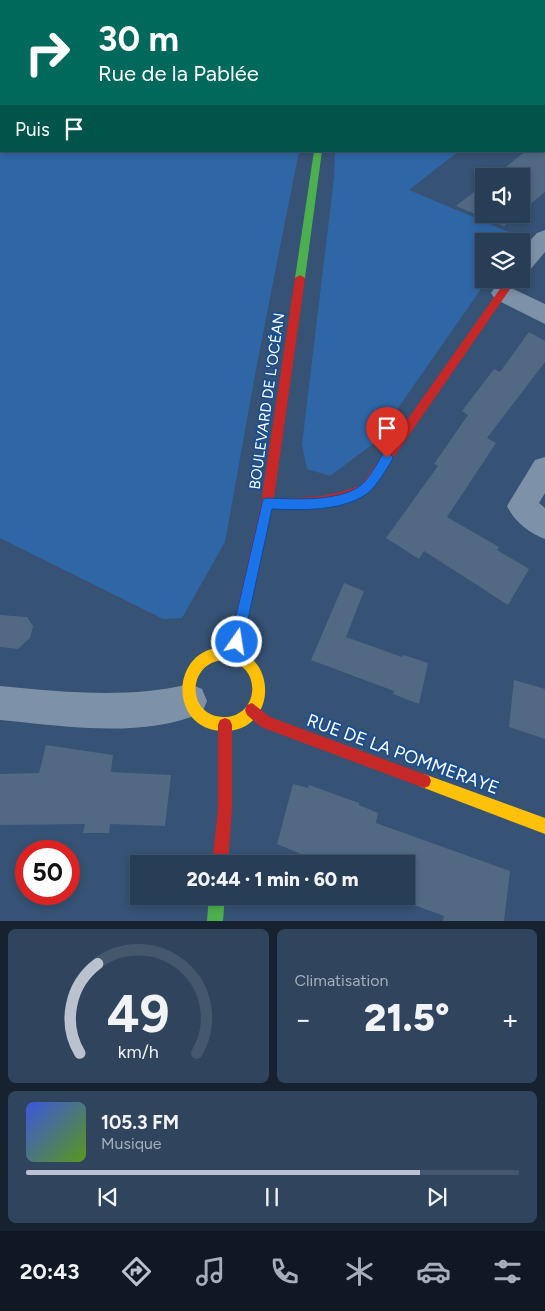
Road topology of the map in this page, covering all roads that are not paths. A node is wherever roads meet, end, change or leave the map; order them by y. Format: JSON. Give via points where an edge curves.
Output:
{"nodes":[{"id":1,"x":318,"y":152,"type":"edge"},
{"id":2,"x":545,"y":238,"type":"edge"},
{"id":3,"x":530,"y":255,"type":"edge"},
{"id":4,"x":506,"y":288,"type":"edge"},
{"id":5,"x":510,"y":288,"type":"edge"},
{"id":6,"x":545,"y":315,"type":"edge"},
{"id":7,"x":545,"y":469,"type":"edge"},
{"id":8,"x":267,"y":503,"type":"junction"},
{"id":9,"x":545,"y":526,"type":"edge"},
{"id":10,"x":234,"y":653,"type":"junction"},
{"id":11,"x":190,"y":701,"type":"junction"},
{"id":12,"x":0,"y":703,"type":"edge"},
{"id":13,"x":252,"y":710,"type":"junction"},
{"id":14,"x":225,"y":725,"type":"junction"},
{"id":15,"x":545,"y":826,"type":"edge"},
{"id":16,"x":221,"y":855,"type":"edge"},
{"id":17,"x":216,"y":905,"type":"edge"},
{"id":18,"x":215,"y":921,"type":"edge"}],
"edges":[{"from":1,"to":8,"type":"main road","name":"BOULEVARD DE L'OCÉAN"},
{"from":2,"to":3,"type":"street"},
{"from":4,"to":8,"type":"main road","via":[[365,489],[346,498],[306,505]]},
{"from":5,"to":6,"type":"street"},
{"from":7,"to":9,"type":"street","via":[[521,506]]},
{"from":8,"to":10,"type":"main road","name":"BOULEVARD DE L'OCÉAN"},
{"from":10,"to":11,"type":"main road","via":[[213,654],[200,664],[191,678]]},
{"from":10,"to":13,"type":"main road","via":[[250,663],[258,681],[258,696]]},
{"from":11,"to":12,"type":"street","via":[[116,711]]},
{"from":11,"to":14,"type":"main road","via":[[207,722]]},
{"from":13,"to":14,"type":"main road","via":[[235,723]]},
{"from":13,"to":15,"type":"main road","name":"RUE DE LA POMMERAYE","via":[[266,722]]},
{"from":14,"to":16,"type":"main road","via":[[225,809]]},
{"from":17,"to":18,"type":"main road"}]}
